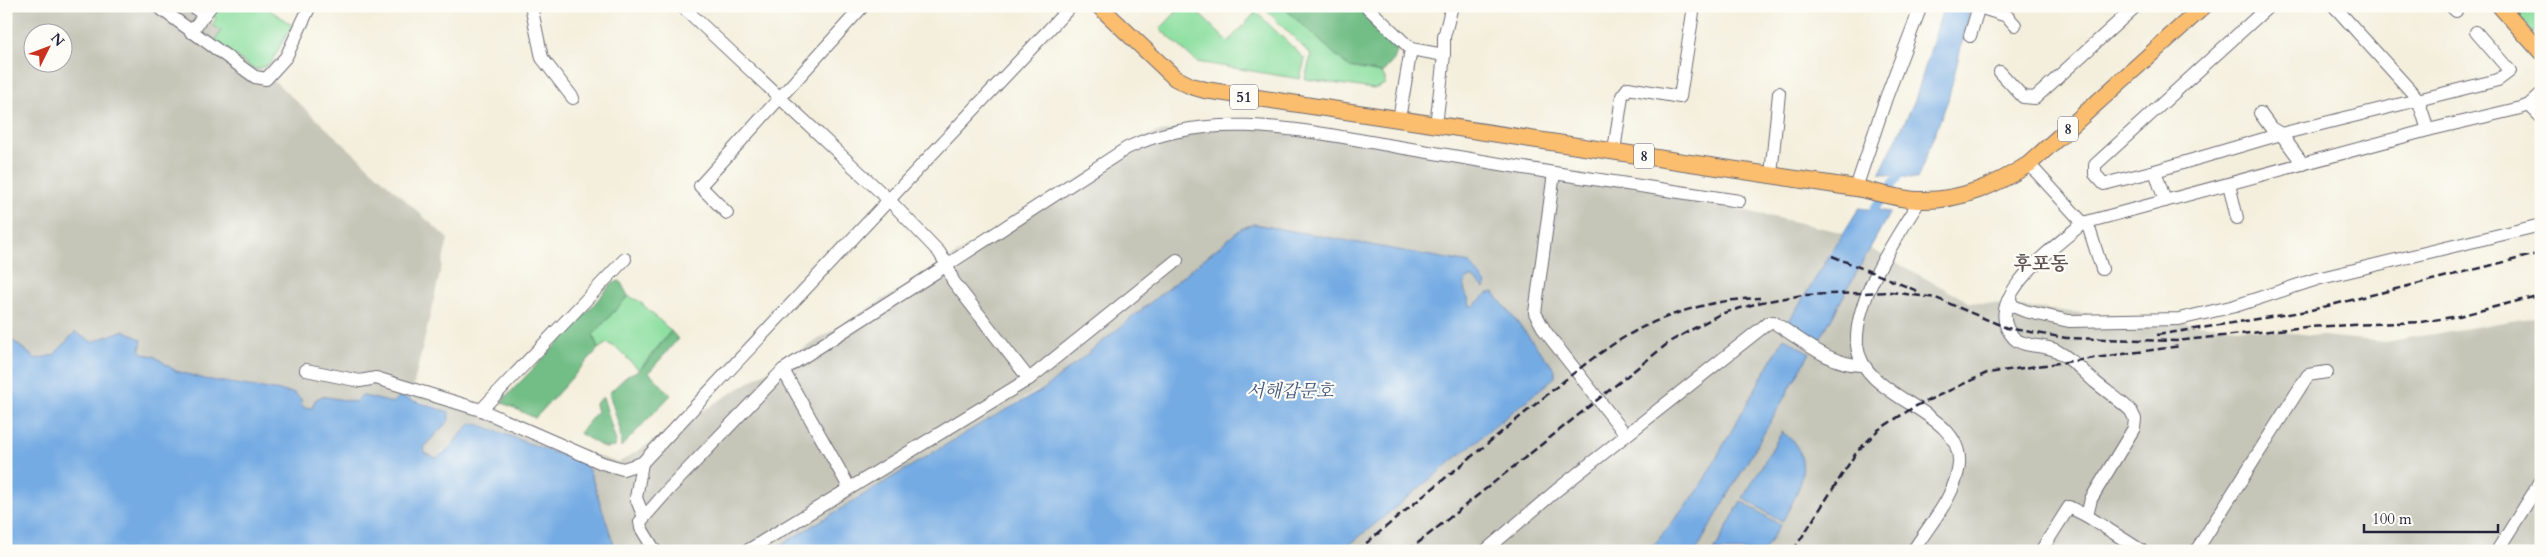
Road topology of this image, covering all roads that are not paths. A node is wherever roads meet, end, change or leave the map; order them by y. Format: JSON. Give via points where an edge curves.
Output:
{"nodes":[{"id":1,"x":156,"y":6,"type":"edge"},
{"id":2,"x":192,"y":6,"type":"edge"},
{"id":3,"x":310,"y":6,"type":"edge"},
{"id":4,"x":531,"y":6,"type":"edge"},
{"id":5,"x":682,"y":6,"type":"edge"},
{"id":6,"x":863,"y":6,"type":"edge"},
{"id":7,"x":1071,"y":6,"type":"edge"},
{"id":8,"x":1099,"y":6,"type":"edge"},
{"id":9,"x":1366,"y":6,"type":"edge"},
{"id":10,"x":1452,"y":6,"type":"edge"},
{"id":11,"x":1694,"y":6,"type":"edge"},
{"id":12,"x":1921,"y":6,"type":"edge"},
{"id":13,"x":2136,"y":6,"type":"edge"},
{"id":14,"x":2204,"y":6,"type":"edge"},
{"id":15,"x":2269,"y":6,"type":"edge"},
{"id":16,"x":2334,"y":6,"type":"edge"},
{"id":17,"x":2500,"y":6,"type":"edge"},
{"id":18,"x":1979,"y":7,"type":"edge"},
{"id":19,"x":208,"y":11,"type":"edge"},
{"id":20,"x":2015,"y":25,"type":"dead end"},
{"id":21,"x":192,"y":32,"type":"junction"},
{"id":22,"x":2476,"y":32,"type":"dead end"},
{"id":23,"x":1970,"y":36,"type":"dead end"},
{"id":24,"x":1411,"y":49,"type":"junction"},
{"id":25,"x":2541,"y":52,"type":"edge"},
{"id":26,"x":1444,"y":55,"type":"junction"},
{"id":27,"x":2000,"y":72,"type":"dead end"},
{"id":28,"x":1779,"y":93,"type":"dead end"},
{"id":29,"x":2541,"y":94,"type":"edge"},
{"id":30,"x":572,"y":98,"type":"dead end"},
{"id":31,"x":780,"y":98,"type":"junction"},
{"id":32,"x":2418,"y":99,"type":"junction"},
{"id":33,"x":2529,"y":105,"type":"junction"},
{"id":34,"x":2260,"y":113,"type":"dead end"},
{"id":35,"x":2541,"y":118,"type":"edge"},
{"id":36,"x":1399,"y":120,"type":"junction"},
{"id":37,"x":1418,"y":123,"type":"joint"},
{"id":38,"x":1436,"y":126,"type":"junction"},
{"id":39,"x":2428,"y":130,"type":"junction"},
{"id":40,"x":2281,"y":134,"type":"junction"},
{"id":41,"x":1614,"y":151,"type":"junction"},
{"id":42,"x":2029,"y":164,"type":"junction"},
{"id":43,"x":2303,"y":164,"type":"junction"},
{"id":44,"x":2155,"y":171,"type":"junction"},
{"id":45,"x":1554,"y":173,"type":"junction"},
{"id":46,"x":1771,"y":175,"type":"junction"},
{"id":47,"x":2229,"y":184,"type":"junction"},
{"id":48,"x":1864,"y":189,"type":"junction"},
{"id":49,"x":1913,"y":199,"type":"junction"},
{"id":50,"x":1739,"y":201,"type":"dead end"},
{"id":51,"x":2165,"y":201,"type":"junction"},
{"id":52,"x":890,"y":202,"type":"junction"},
{"id":53,"x":727,"y":213,"type":"dead end"},
{"id":54,"x":2237,"y":218,"type":"dead end"},
{"id":55,"x":2085,"y":223,"type":"junction"},
{"id":56,"x":2541,"y":225,"type":"edge"},
{"id":57,"x":625,"y":259,"type":"dead end"},
{"id":58,"x":1178,"y":260,"type":"dead end"},
{"id":59,"x":947,"y":265,"type":"junction"},
{"id":60,"x":2102,"y":269,"type":"dead end"},
{"id":61,"x":2009,"y":298,"type":"junction"},
{"id":62,"x":1863,"y":365,"type":"junction"},
{"id":63,"x":306,"y":370,"type":"dead end"},
{"id":64,"x":783,"y":370,"type":"junction"},
{"id":65,"x":2326,"y":372,"type":"dead end"},
{"id":66,"x":1029,"y":379,"type":"junction"},
{"id":67,"x":480,"y":410,"type":"junction"},
{"id":68,"x":1626,"y":435,"type":"junction"},
{"id":69,"x":642,"y":463,"type":"junction"},
{"id":70,"x":2541,"y":481,"type":"edge"},
{"id":71,"x":849,"y":487,"type":"junction"},
{"id":72,"x":2087,"y":516,"type":"junction"},
{"id":73,"x":644,"y":517,"type":"junction"},
{"id":74,"x":655,"y":551,"type":"edge"},
{"id":75,"x":747,"y":551,"type":"edge"},
{"id":76,"x":1485,"y":551,"type":"edge"},
{"id":77,"x":1913,"y":551,"type":"edge"},
{"id":78,"x":2041,"y":551,"type":"edge"},
{"id":79,"x":2142,"y":551,"type":"edge"},
{"id":80,"x":2196,"y":551,"type":"edge"},
{"id":81,"x":2497,"y":551,"type":"edge"}],
"edges":[{"from":1,"to":21,"type":"street"},
{"from":2,"to":19,"type":"street"},
{"from":3,"to":21,"type":"street","via":[[286,57],[266,79],[255,78]]},
{"from":4,"to":30,"type":"street","via":[[542,58]]},
{"from":5,"to":31,"type":"street"},
{"from":6,"to":31,"type":"street"},
{"from":7,"to":52,"type":"street"},
{"from":8,"to":36,"type":"main road","number":"51","via":[[1175,78],[1191,86],[1236,96]]},
{"from":9,"to":24,"type":"street"},
{"from":10,"to":26,"type":"street","via":[[1444,37]]},
{"from":11,"to":41,"type":"street","via":[[1680,97],[1628,88],[1622,96]]},
{"from":12,"to":48,"type":"street","via":[[1880,116]]},
{"from":13,"to":27,"type":"street","via":[[2035,98],[2023,97]]},
{"from":14,"to":42,"type":"main road","number":"8"},
{"from":15,"to":44,"type":"street","via":[[2095,165],[2095,174],[2104,184]]},
{"from":16,"to":32,"type":"street"},
{"from":17,"to":25,"type":"main road"},
{"from":18,"to":20,"type":"street","via":[[2007,16]]},
{"from":18,"to":23,"type":"street"},
{"from":19,"to":21,"type":"street"},
{"from":22,"to":32,"type":"street","via":[[2510,71],[2498,80]]},
{"from":24,"to":26,"type":"street"},
{"from":24,"to":36,"type":"street"},
{"from":26,"to":38,"type":"street"},
{"from":28,"to":46,"type":"street"},
{"from":29,"to":33,"type":"street"},
{"from":31,"to":52,"type":"street"},
{"from":31,"to":53,"type":"street","via":[[700,186]]},
{"from":32,"to":39,"type":"street"},
{"from":32,"to":40,"type":"street"},
{"from":33,"to":35,"type":"street"},
{"from":33,"to":39,"type":"street"},
{"from":34,"to":40,"type":"street","via":[[2271,128]]},
{"from":36,"to":37,"type":"main road","number":"51"},
{"from":37,"to":38,"type":"main road","number":"8"},
{"from":38,"to":41,"type":"main road","number":"8"},
{"from":39,"to":43,"type":"street"},
{"from":40,"to":43,"type":"street"},
{"from":40,"to":44,"type":"street"},
{"from":41,"to":46,"type":"main road","number":"8"},
{"from":42,"to":49,"type":"main road","number":"8","via":[[2004,180],[1973,192],[1945,198]]},
{"from":42,"to":55,"type":"street"},
{"from":43,"to":47,"type":"street"},
{"from":44,"to":51,"type":"street"},
{"from":45,"to":50,"type":"street"},
{"from":45,"to":59,"type":"street","via":[[1285,128],[1238,126],[1189,130],[1157,136],[1127,148]]},
{"from":45,"to":68,"type":"street","via":[[1535,313]]},
{"from":46,"to":48,"type":"main road","number":"8"},
{"from":47,"to":51,"type":"street"},
{"from":47,"to":54,"type":"street"},
{"from":48,"to":49,"type":"main road","number":"8"},
{"from":49,"to":62,"type":"street","via":[[1868,294],[1860,320],[1857,343]]},
{"from":51,"to":55,"type":"street"},
{"from":52,"to":59,"type":"street","via":[[940,252]]},
{"from":52,"to":69,"type":"street"},
{"from":55,"to":60,"type":"street"},
{"from":55,"to":61,"type":"street","via":[[2023,276]]},
{"from":56,"to":61,"type":"street","via":[[2317,279],[2235,306],[2179,319],[2069,321],[2025,311],[2013,306]]},
{"from":57,"to":67,"type":"street"},
{"from":58,"to":66,"type":"street"},
{"from":59,"to":64,"type":"street"},
{"from":59,"to":66,"type":"street","via":[[953,280]]},
{"from":61,"to":72,"type":"street","via":[[2007,328],[2015,339],[2051,348],[2072,360],[2123,403],[2134,419],[2134,428],[2091,499]]},
{"from":62,"to":68,"type":"street","via":[[1836,362],[1773,322],[1762,326]]},
{"from":62,"to":77,"type":"street","via":[[1882,384],[1938,424],[1955,445],[1959,464],[1951,491]]},
{"from":63,"to":67,"type":"street","via":[[360,381],[376,378]]},
{"from":64,"to":71,"type":"street"},
{"from":64,"to":73,"type":"street"},
{"from":65,"to":80,"type":"street","via":[[2308,375]]},
{"from":66,"to":71,"type":"street"},
{"from":67,"to":69,"type":"street","via":[[602,463],[623,469]]},
{"from":68,"to":76,"type":"street"},
{"from":69,"to":73,"type":"street","via":[[636,498]]},
{"from":70,"to":81,"type":"street"},
{"from":71,"to":75,"type":"street"},
{"from":72,"to":78,"type":"street","via":[[2069,508]]},
{"from":72,"to":79,"type":"street"},
{"from":73,"to":74,"type":"street","via":[[640,522],[641,528]]}]}
